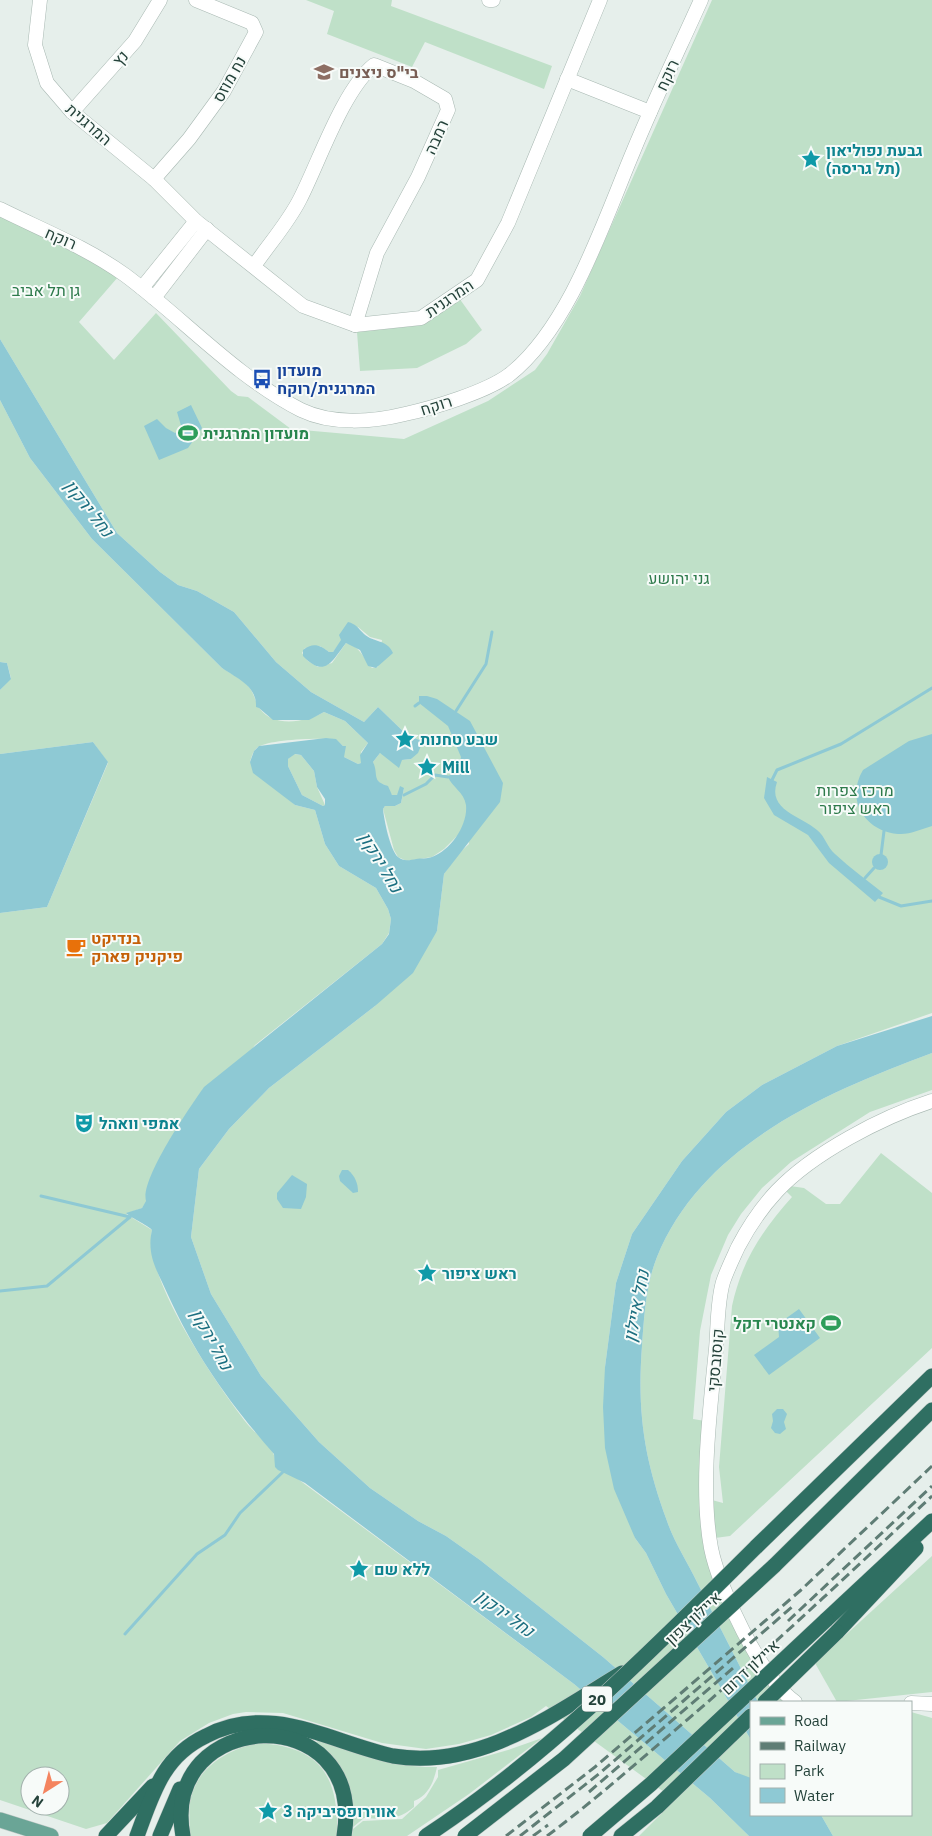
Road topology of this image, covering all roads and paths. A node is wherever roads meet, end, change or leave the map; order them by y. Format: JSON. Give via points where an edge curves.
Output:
{"nodes":[{"id":1,"x":40,"y":0,"type":"edge"},
{"id":2,"x":160,"y":0,"type":"edge"},
{"id":3,"x":196,"y":0,"type":"edge"},
{"id":4,"x":600,"y":0,"type":"edge"},
{"id":5,"x":701,"y":0,"type":"edge"},
{"id":6,"x":567,"y":79,"type":"junction"},
{"id":7,"x":72,"y":112,"type":"junction"},
{"id":8,"x":650,"y":112,"type":"junction"},
{"id":9,"x":154,"y":179,"type":"junction"},
{"id":10,"x":0,"y":209,"type":"edge"},
{"id":11,"x":202,"y":225,"type":"junction"},
{"id":12,"x":254,"y":266,"type":"junction"},
{"id":13,"x":142,"y":288,"type":"junction"},
{"id":14,"x":154,"y":298,"type":"junction"},
{"id":15,"x":355,"y":325,"type":"junction"},
{"id":16,"x":932,"y":1101,"type":"edge"},
{"id":17,"x":932,"y":1376,"type":"edge"},
{"id":18,"x":932,"y":1410,"type":"edge"},
{"id":19,"x":932,"y":1521,"type":"edge"},
{"id":20,"x":932,"y":1531,"type":"edge"},
{"id":21,"x":638,"y":1664,"type":"junction"},
{"id":22,"x":766,"y":1701,"type":"edge"},
{"id":23,"x":794,"y":1701,"type":"edge"},
{"id":24,"x":912,"y":1703,"type":"edge"},
{"id":25,"x":932,"y":1704,"type":"edge"},
{"id":26,"x":750,"y":1717,"type":"edge"},
{"id":27,"x":235,"y":1740,"type":"junction"},
{"id":28,"x":171,"y":1764,"type":"junction"},
{"id":29,"x":657,"y":1807,"type":"junction"},
{"id":30,"x":0,"y":1820,"type":"edge"},
{"id":31,"x":51,"y":1836,"type":"edge"},
{"id":32,"x":106,"y":1836,"type":"edge"},
{"id":33,"x":137,"y":1836,"type":"edge"},
{"id":34,"x":160,"y":1836,"type":"edge"},
{"id":35,"x":183,"y":1836,"type":"edge"},
{"id":36,"x":344,"y":1836,"type":"edge"},
{"id":37,"x":426,"y":1836,"type":"edge"},
{"id":38,"x":465,"y":1836,"type":"edge"},
{"id":39,"x":590,"y":1836,"type":"edge"},
{"id":40,"x":621,"y":1836,"type":"edge"},
{"id":41,"x":632,"y":1836,"type":"edge"}],
"edges":[{"from":1,"to":7,"type":"street","name":"המרגנית","via":[[35,45],[47,83]]},
{"from":2,"to":7,"type":"street","name":"נץ","via":[[135,41]]},
{"from":3,"to":9,"type":"street","name":"נח מוזס","via":[[252,23],[256,32],[224,91]]},
{"from":4,"to":6,"type":"street","name":"המרגנית"},
{"from":5,"to":8,"type":"street","name":"רוקח"},
{"from":6,"to":8,"type":"street"},
{"from":6,"to":15,"type":"street","name":"המרגנית","via":[[508,223],[477,280],[421,318]]},
{"from":7,"to":9,"type":"street","name":"המרגנית"},
{"from":8,"to":14,"type":"street","name":"רוקח","via":[[573,291],[549,332],[507,376],[466,395],[381,420],[341,420],[310,414],[262,386]]},
{"from":9,"to":11,"type":"street","name":"המרגנית"},
{"from":10,"to":13,"type":"street","name":"רוקח","via":[[83,247]]},
{"from":11,"to":12,"type":"street","name":"המרגנית"},
{"from":11,"to":13,"type":"street"},
{"from":11,"to":14,"type":"street"},
{"from":12,"to":15,"type":"street","name":"המרגנית","via":[[303,306]]},
{"from":12,"to":15,"type":"street","name":"רמבה","via":[[299,201],[344,106],[368,70],[374,65],[414,81],[445,99],[448,110],[418,177],[377,253]]},
{"from":13,"to":14,"type":"street","name":"רוקח"},
{"from":16,"to":23,"type":"street","name":"קוסובסקי","via":[[856,1134],[786,1182],[746,1234],[724,1281],[709,1422],[707,1518],[711,1549],[725,1592],[741,1624],[775,1681]]},
{"from":17,"to":21,"type":"highway","number":"20","bridge":true},
{"from":18,"to":38,"type":"highway","name":"איילון צפון","number":"20","bridge":true,"via":[[774,1566],[578,1747]]},
{"from":19,"to":39,"type":"highway","name":"איילון דרום","bridge":true,"via":[[651,1784]]},
{"from":20,"to":22,"type":"highway","bridge":true,"via":[[837,1632]]},
{"from":21,"to":28,"type":"highway","bridge":true,"via":[[504,1740],[440,1758],[393,1756],[294,1726],[247,1722],[201,1738]]},
{"from":21,"to":37,"type":"highway","number":"20","bridge":true,"via":[[526,1762]]},
{"from":24,"to":25,"type":"street"},
{"from":26,"to":29,"type":"highway"},
{"from":27,"to":34,"type":"highway","via":[[215,1748],[198,1763],[180,1788]]},
{"from":27,"to":35,"type":"highway","via":[[211,1754],[191,1779],[182,1805]]},
{"from":27,"to":36,"type":"highway","via":[[260,1735],[281,1736],[320,1755],[340,1785],[346,1813]]},
{"from":28,"to":32,"type":"highway","via":[[126,1818]]},
{"from":28,"to":33,"type":"highway","via":[[158,1784]]},
{"from":29,"to":40,"type":"highway"},
{"from":29,"to":41,"type":"highway"},
{"from":30,"to":31,"type":"main road"}]}
